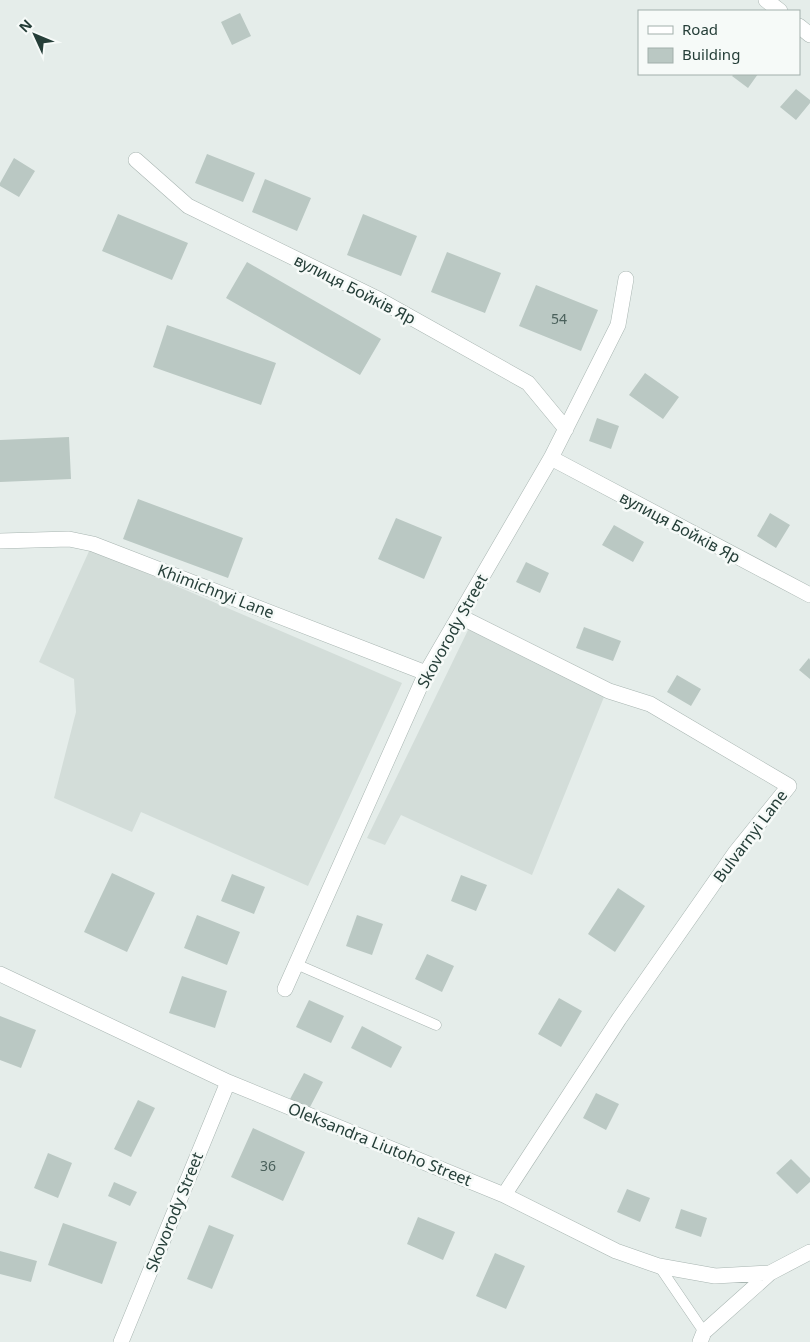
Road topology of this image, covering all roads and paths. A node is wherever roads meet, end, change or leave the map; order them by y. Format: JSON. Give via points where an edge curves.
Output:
{"nodes":[{"id":1,"x":766,"y":0,"type":"edge"},
{"id":2,"x":779,"y":10,"type":"edge"},
{"id":3,"x":800,"y":27,"type":"edge"},
{"id":4,"x":810,"y":35,"type":"edge"},
{"id":5,"x":136,"y":160,"type":"dead end"},
{"id":6,"x":626,"y":279,"type":"dead end"},
{"id":7,"x":566,"y":429,"type":"junction"},
{"id":8,"x":551,"y":458,"type":"junction"},
{"id":9,"x":0,"y":541,"type":"edge"},
{"id":10,"x":810,"y":595,"type":"edge"},
{"id":11,"x":459,"y":616,"type":"junction"},
{"id":12,"x":426,"y":673,"type":"junction"},
{"id":13,"x":296,"y":964,"type":"junction"},
{"id":14,"x":0,"y":974,"type":"edge"},
{"id":15,"x":285,"y":988,"type":"dead end"},
{"id":16,"x":436,"y":1025,"type":"dead end"},
{"id":17,"x":228,"y":1082,"type":"junction"},
{"id":18,"x":504,"y":1195,"type":"junction"},
{"id":19,"x":810,"y":1252,"type":"edge"},
{"id":20,"x":659,"y":1266,"type":"junction"},
{"id":21,"x":770,"y":1274,"type":"junction"},
{"id":22,"x":702,"y":1337,"type":"edge"},
{"id":23,"x":121,"y":1342,"type":"edge"}],
"edges":[{"from":1,"to":2,"type":"street"},
{"from":3,"to":4,"type":"street"},
{"from":5,"to":7,"type":"street","name":"вулиця Бойків Яр","via":[[188,206],[378,299],[528,383]]},
{"from":6,"to":7,"type":"street","name":"Skovorody Street","via":[[618,325]]},
{"from":7,"to":8,"type":"street","name":"Skovorody Street"},
{"from":8,"to":10,"type":"street","name":"вулиця Бойків Яр"},
{"from":8,"to":11,"type":"street","name":"Skovorody Street"},
{"from":9,"to":12,"type":"street","name":"Khimichnyi Lane","via":[[69,539],[93,544]]},
{"from":11,"to":12,"type":"street","name":"Skovorody Street"},
{"from":11,"to":18,"type":"street","name":"Bulvarnyi Lane","via":[[609,691],[650,704],[789,786],[735,853],[618,1019]]},
{"from":12,"to":13,"type":"street","name":"Skovorody Street"},
{"from":13,"to":15,"type":"street","name":"Skovorody Street"},
{"from":13,"to":16,"type":"lane"},
{"from":14,"to":17,"type":"street","name":"Oleksandra Liutoho Street"},
{"from":17,"to":18,"type":"street","name":"Oleksandra Liutoho Street"},
{"from":17,"to":23,"type":"street","name":"Skovorody Street"},
{"from":18,"to":20,"type":"street","name":"Oleksandra Liutoho Street","via":[[616,1251]]},
{"from":19,"to":21,"type":"street"},
{"from":20,"to":21,"type":"street","name":"Oleksandra Liutoho Street","via":[[715,1276]]},
{"from":20,"to":22,"type":"lane"},
{"from":21,"to":22,"type":"street"}]}
